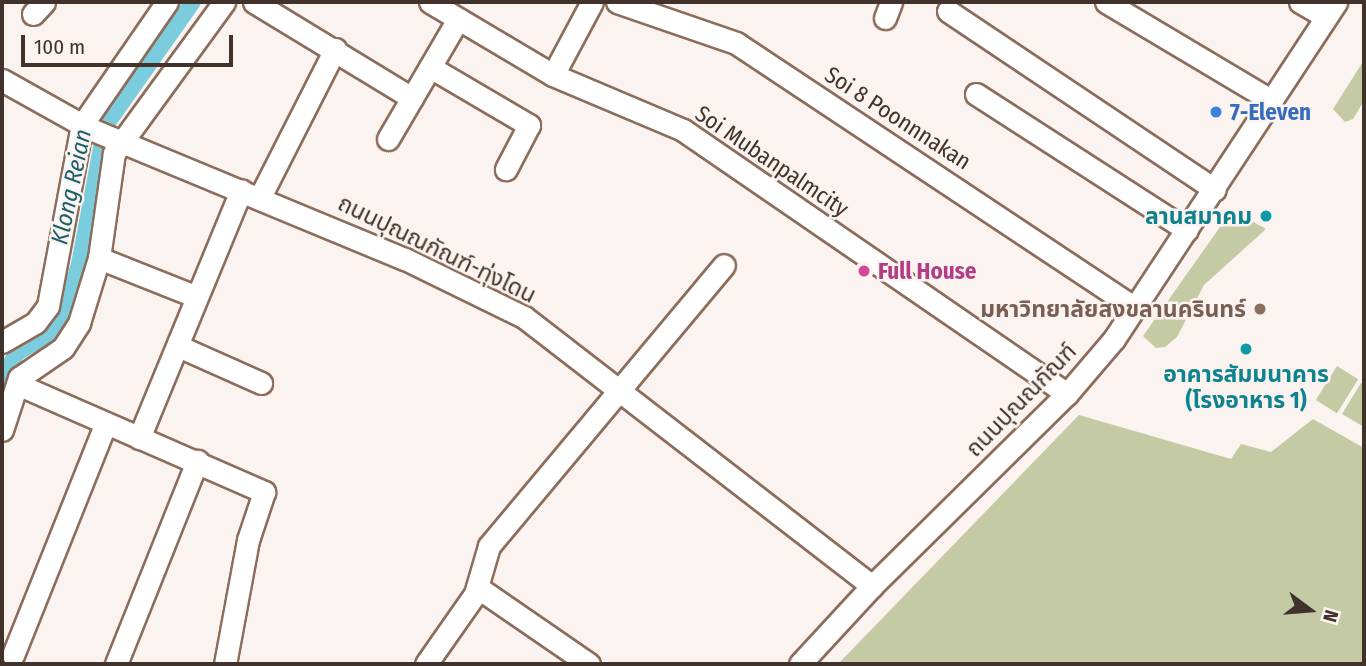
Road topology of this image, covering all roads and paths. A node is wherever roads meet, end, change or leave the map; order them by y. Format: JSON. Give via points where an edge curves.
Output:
{"nodes":[{"id":1,"x":167,"y":2,"type":"edge"},
{"id":2,"x":224,"y":2,"type":"edge"},
{"id":3,"x":254,"y":2,"type":"edge"},
{"id":4,"x":430,"y":2,"type":"edge"},
{"id":5,"x":617,"y":2,"type":"edge"},
{"id":6,"x":1106,"y":2,"type":"edge"},
{"id":7,"x":1300,"y":2,"type":"edge"},
{"id":8,"x":587,"y":4,"type":"edge"},
{"id":9,"x":1331,"y":10,"type":"edge"},
{"id":10,"x":948,"y":11,"type":"dead end"},
{"id":11,"x":458,"y":19,"type":"junction"},
{"id":12,"x":335,"y":49,"type":"junction"},
{"id":13,"x":430,"y":67,"type":"junction"},
{"id":14,"x":552,"y":75,"type":"junction"},
{"id":15,"x":2,"y":80,"type":"edge"},
{"id":16,"x":976,"y":94,"type":"dead end"},
{"id":17,"x":412,"y":98,"type":"junction"},
{"id":18,"x":1272,"y":101,"type":"junction"},
{"id":19,"x":85,"y":126,"type":"junction"},
{"id":20,"x":388,"y":139,"type":"dead end"},
{"id":21,"x":118,"y":141,"type":"junction"},
{"id":22,"x":506,"y":169,"type":"dead end"},
{"id":23,"x":1214,"y":190,"type":"junction"},
{"id":24,"x":251,"y":193,"type":"junction"},
{"id":25,"x":1187,"y":230,"type":"junction"},
{"id":26,"x":99,"y":258,"type":"junction"},
{"id":27,"x":724,"y":265,"type":"dead end"},
{"id":28,"x":197,"y":297,"type":"junction"},
{"id":29,"x":1135,"y":308,"type":"junction"},
{"id":30,"x":2,"y":342,"type":"edge"},
{"id":31,"x":178,"y":346,"type":"junction"},
{"id":32,"x":261,"y":383,"type":"dead end"},
{"id":33,"x":17,"y":384,"type":"junction"},
{"id":34,"x":622,"y":391,"type":"junction"},
{"id":35,"x":1067,"y":394,"type":"junction"},
{"id":36,"x":105,"y":425,"type":"junction"},
{"id":37,"x":2,"y":430,"type":"edge"},
{"id":38,"x":139,"y":438,"type":"junction"},
{"id":39,"x":197,"y":461,"type":"junction"},
{"id":40,"x":872,"y":586,"type":"junction"},
{"id":41,"x":477,"y":587,"type":"junction"},
{"id":42,"x":13,"y":655,"type":"dead end"},
{"id":43,"x":116,"y":664,"type":"edge"},
{"id":44,"x":225,"y":664,"type":"edge"},
{"id":45,"x":426,"y":664,"type":"edge"},
{"id":46,"x":589,"y":664,"type":"edge"},
{"id":47,"x":800,"y":664,"type":"edge"}],
"edges":[{"from":1,"to":19,"type":"street"},
{"from":2,"to":21,"type":"street"},
{"from":3,"to":12,"type":"street"},
{"from":4,"to":11,"type":"street","name":"Soi Mubanpalmcity"},
{"from":5,"to":29,"type":"street","name":"Soi 8 Poonnnakan","via":[[736,43]]},
{"from":6,"to":18,"type":"street"},
{"from":7,"to":9,"type":"street"},
{"from":8,"to":14,"type":"street"},
{"from":9,"to":18,"type":"street","name":"ถนนปุณณกัณฑ์"},
{"from":10,"to":23,"type":"street"},
{"from":11,"to":13,"type":"street"},
{"from":11,"to":14,"type":"street","name":"Soi Mubanpalmcity"},
{"from":12,"to":17,"type":"street"},
{"from":12,"to":24,"type":"street"},
{"from":13,"to":17,"type":"street"},
{"from":13,"to":22,"type":"street","via":[[529,125]]},
{"from":14,"to":35,"type":"street","name":"Soi Mubanpalmcity","via":[[683,130]]},
{"from":15,"to":19,"type":"street","name":"ถนนปุณณกัณฑ์-ทุ่งโดน"},
{"from":16,"to":25,"type":"street"},
{"from":17,"to":20,"type":"street"},
{"from":18,"to":23,"type":"street","name":"ถนนปุณณกัณฑ์"},
{"from":19,"to":21,"type":"street","name":"ถนนปุณณกัณฑ์-ทุ่งโดน"},
{"from":19,"to":30,"type":"street","via":[[48,306],[36,322]]},
{"from":21,"to":24,"type":"street","name":"ถนนปุณณกัณฑ์-ทุ่งโดน"},
{"from":21,"to":26,"type":"street","via":[[111,162]]},
{"from":23,"to":25,"type":"street","name":"ถนนปุณณกัณฑ์"},
{"from":24,"to":28,"type":"street"},
{"from":24,"to":34,"type":"street","name":"ถนนปุณณกัณฑ์-ทุ่งโดน","via":[[524,317]]},
{"from":25,"to":29,"type":"street","name":"ถนนปุณณกัณฑ์"},
{"from":26,"to":28,"type":"street"},
{"from":26,"to":33,"type":"street","via":[[84,311],[70,340],[28,369]]},
{"from":27,"to":34,"type":"street"},
{"from":28,"to":31,"type":"street"},
{"from":29,"to":35,"type":"street","name":"ถนนปุณณกัณฑ์"},
{"from":31,"to":32,"type":"street"},
{"from":31,"to":38,"type":"street"},
{"from":33,"to":36,"type":"street"},
{"from":33,"to":37,"type":"street"},
{"from":34,"to":40,"type":"street","name":"ถนนปุณณกัณฑ์-ทุ่งโดน"},
{"from":34,"to":41,"type":"street","via":[[489,546]]},
{"from":35,"to":40,"type":"street","name":"ถนนปุณณกัณฑ์"},
{"from":36,"to":38,"type":"street"},
{"from":36,"to":42,"type":"street"},
{"from":38,"to":39,"type":"street"},
{"from":39,"to":43,"type":"street"},
{"from":39,"to":44,"type":"street","via":[[264,492],[248,540]]},
{"from":40,"to":47,"type":"street","name":"ถนนปุณณกัณฑ์"},
{"from":41,"to":45,"type":"street"},
{"from":41,"to":46,"type":"street"}]}
